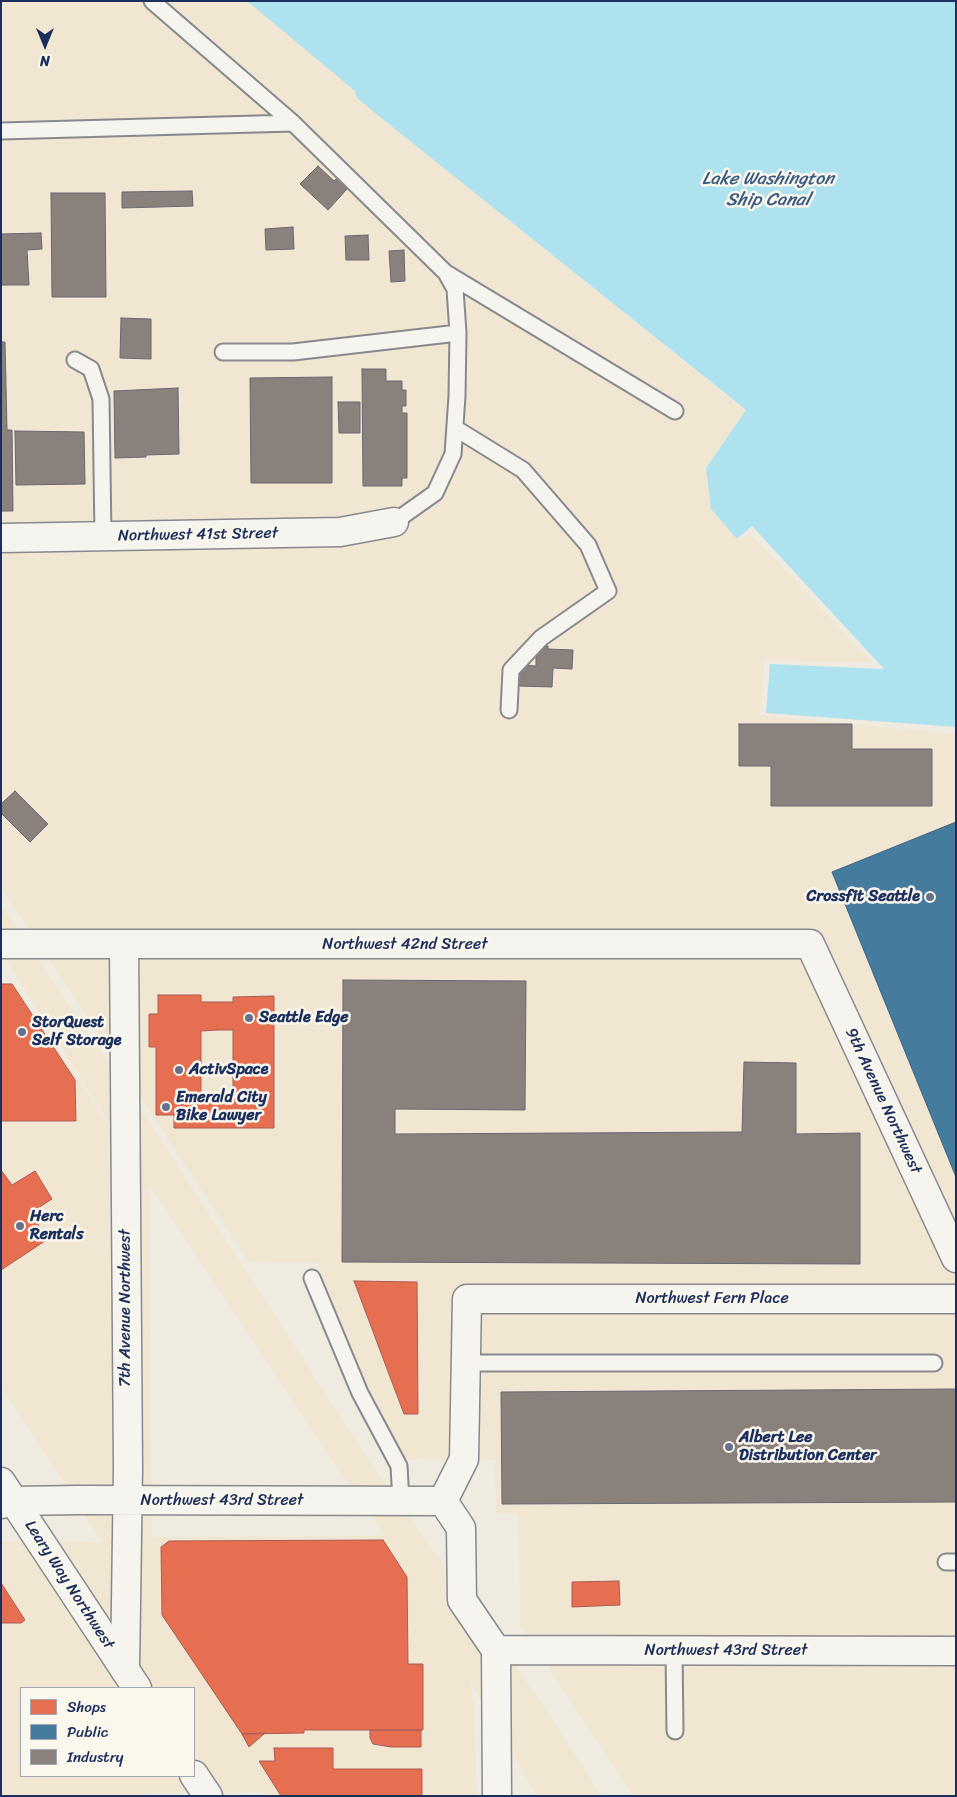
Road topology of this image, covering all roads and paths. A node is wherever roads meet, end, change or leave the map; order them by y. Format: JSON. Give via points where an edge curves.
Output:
{"nodes":[{"id":1,"x":152,"y":1,"type":"edge"},
{"id":2,"x":293,"y":123,"type":"junction"},
{"id":3,"x":1,"y":131,"type":"edge"},
{"id":4,"x":446,"y":273,"type":"junction"},
{"id":5,"x":458,"y":333,"type":"junction"},
{"id":6,"x":223,"y":352,"type":"dead end"},
{"id":7,"x":75,"y":360,"type":"dead end"},
{"id":8,"x":675,"y":412,"type":"dead end"},
{"id":9,"x":455,"y":428,"type":"junction"},
{"id":10,"x":394,"y":522,"type":"joint"},
{"id":11,"x":103,"y":536,"type":"junction"},
{"id":12,"x":1,"y":538,"type":"edge"},
{"id":13,"x":509,"y":710,"type":"dead end"},
{"id":14,"x":1,"y":944,"type":"edge"},
{"id":15,"x":810,"y":944,"type":"joint"},
{"id":16,"x":124,"y":945,"type":"junction"},
{"id":17,"x":956,"y":1258,"type":"edge"},
{"id":18,"x":312,"y":1278,"type":"dead end"},
{"id":19,"x":956,"y":1299,"type":"edge"},
{"id":20,"x":466,"y":1363,"type":"junction"},
{"id":21,"x":934,"y":1363,"type":"dead end"},
{"id":22,"x":6,"y":1495,"type":"edge"},
{"id":23,"x":128,"y":1500,"type":"junction"},
{"id":24,"x":401,"y":1501,"type":"junction"},
{"id":25,"x":443,"y":1501,"type":"junction"},
{"id":26,"x":496,"y":1650,"type":"junction"},
{"id":27,"x":674,"y":1650,"type":"junction"},
{"id":28,"x":956,"y":1652,"type":"edge"},
{"id":29,"x":131,"y":1679,"type":"edge"},
{"id":30,"x":675,"y":1731,"type":"dead end"},
{"id":31,"x":195,"y":1776,"type":"edge"},
{"id":32,"x":208,"y":1796,"type":"edge"},
{"id":33,"x":498,"y":1796,"type":"edge"}],
"edges":[{"from":1,"to":2,"type":"lane"},
{"from":2,"to":3,"type":"lane"},
{"from":2,"to":4,"type":"lane"},
{"from":4,"to":5,"type":"lane","via":[[455,289]]},
{"from":4,"to":8,"type":"lane"},
{"from":5,"to":6,"type":"lane","via":[[293,352]]},
{"from":5,"to":9,"type":"lane"},
{"from":7,"to":11,"type":"lane","via":[[90,370],[101,399]]},
{"from":9,"to":10,"type":"lane","via":[[453,454],[434,493]]},
{"from":9,"to":13,"type":"lane","via":[[523,470],[588,546],[608,591],[541,638],[511,670]]},
{"from":10,"to":11,"type":"street","name":"Northwest 41st Street","via":[[340,532]]},
{"from":11,"to":12,"type":"street","name":"Northwest 41st Street"},
{"from":14,"to":16,"type":"street","name":"Northwest 42nd Street"},
{"from":15,"to":16,"type":"street","name":"Northwest 42nd Street"},
{"from":15,"to":17,"type":"street","name":"9th Avenue Northwest"},
{"from":16,"to":23,"type":"street","name":"7th Avenue Northwest"},
{"from":18,"to":24,"type":"lane","via":[[360,1393],[399,1466]]},
{"from":19,"to":20,"type":"street","name":"Northwest Fern Place","via":[[467,1299]]},
{"from":20,"to":21,"type":"lane"},
{"from":20,"to":25,"type":"street","via":[[464,1458]]},
{"from":22,"to":23,"type":"street","name":"Northwest 43rd Street"},
{"from":22,"to":29,"type":"street","name":"Leary Way Northwest"},
{"from":23,"to":24,"type":"street","name":"Northwest 43rd Street"},
{"from":23,"to":29,"type":"street","name":"7th Avenue Northwest"},
{"from":24,"to":25,"type":"street","name":"Northwest 43rd Street"},
{"from":25,"to":26,"type":"street","via":[[461,1528],[462,1600]]},
{"from":26,"to":27,"type":"street","name":"Northwest 43rd Street"},
{"from":26,"to":33,"type":"street"},
{"from":27,"to":28,"type":"street","name":"Northwest 43rd Street"},
{"from":27,"to":30,"type":"lane"},
{"from":31,"to":32,"type":"street"}]}
